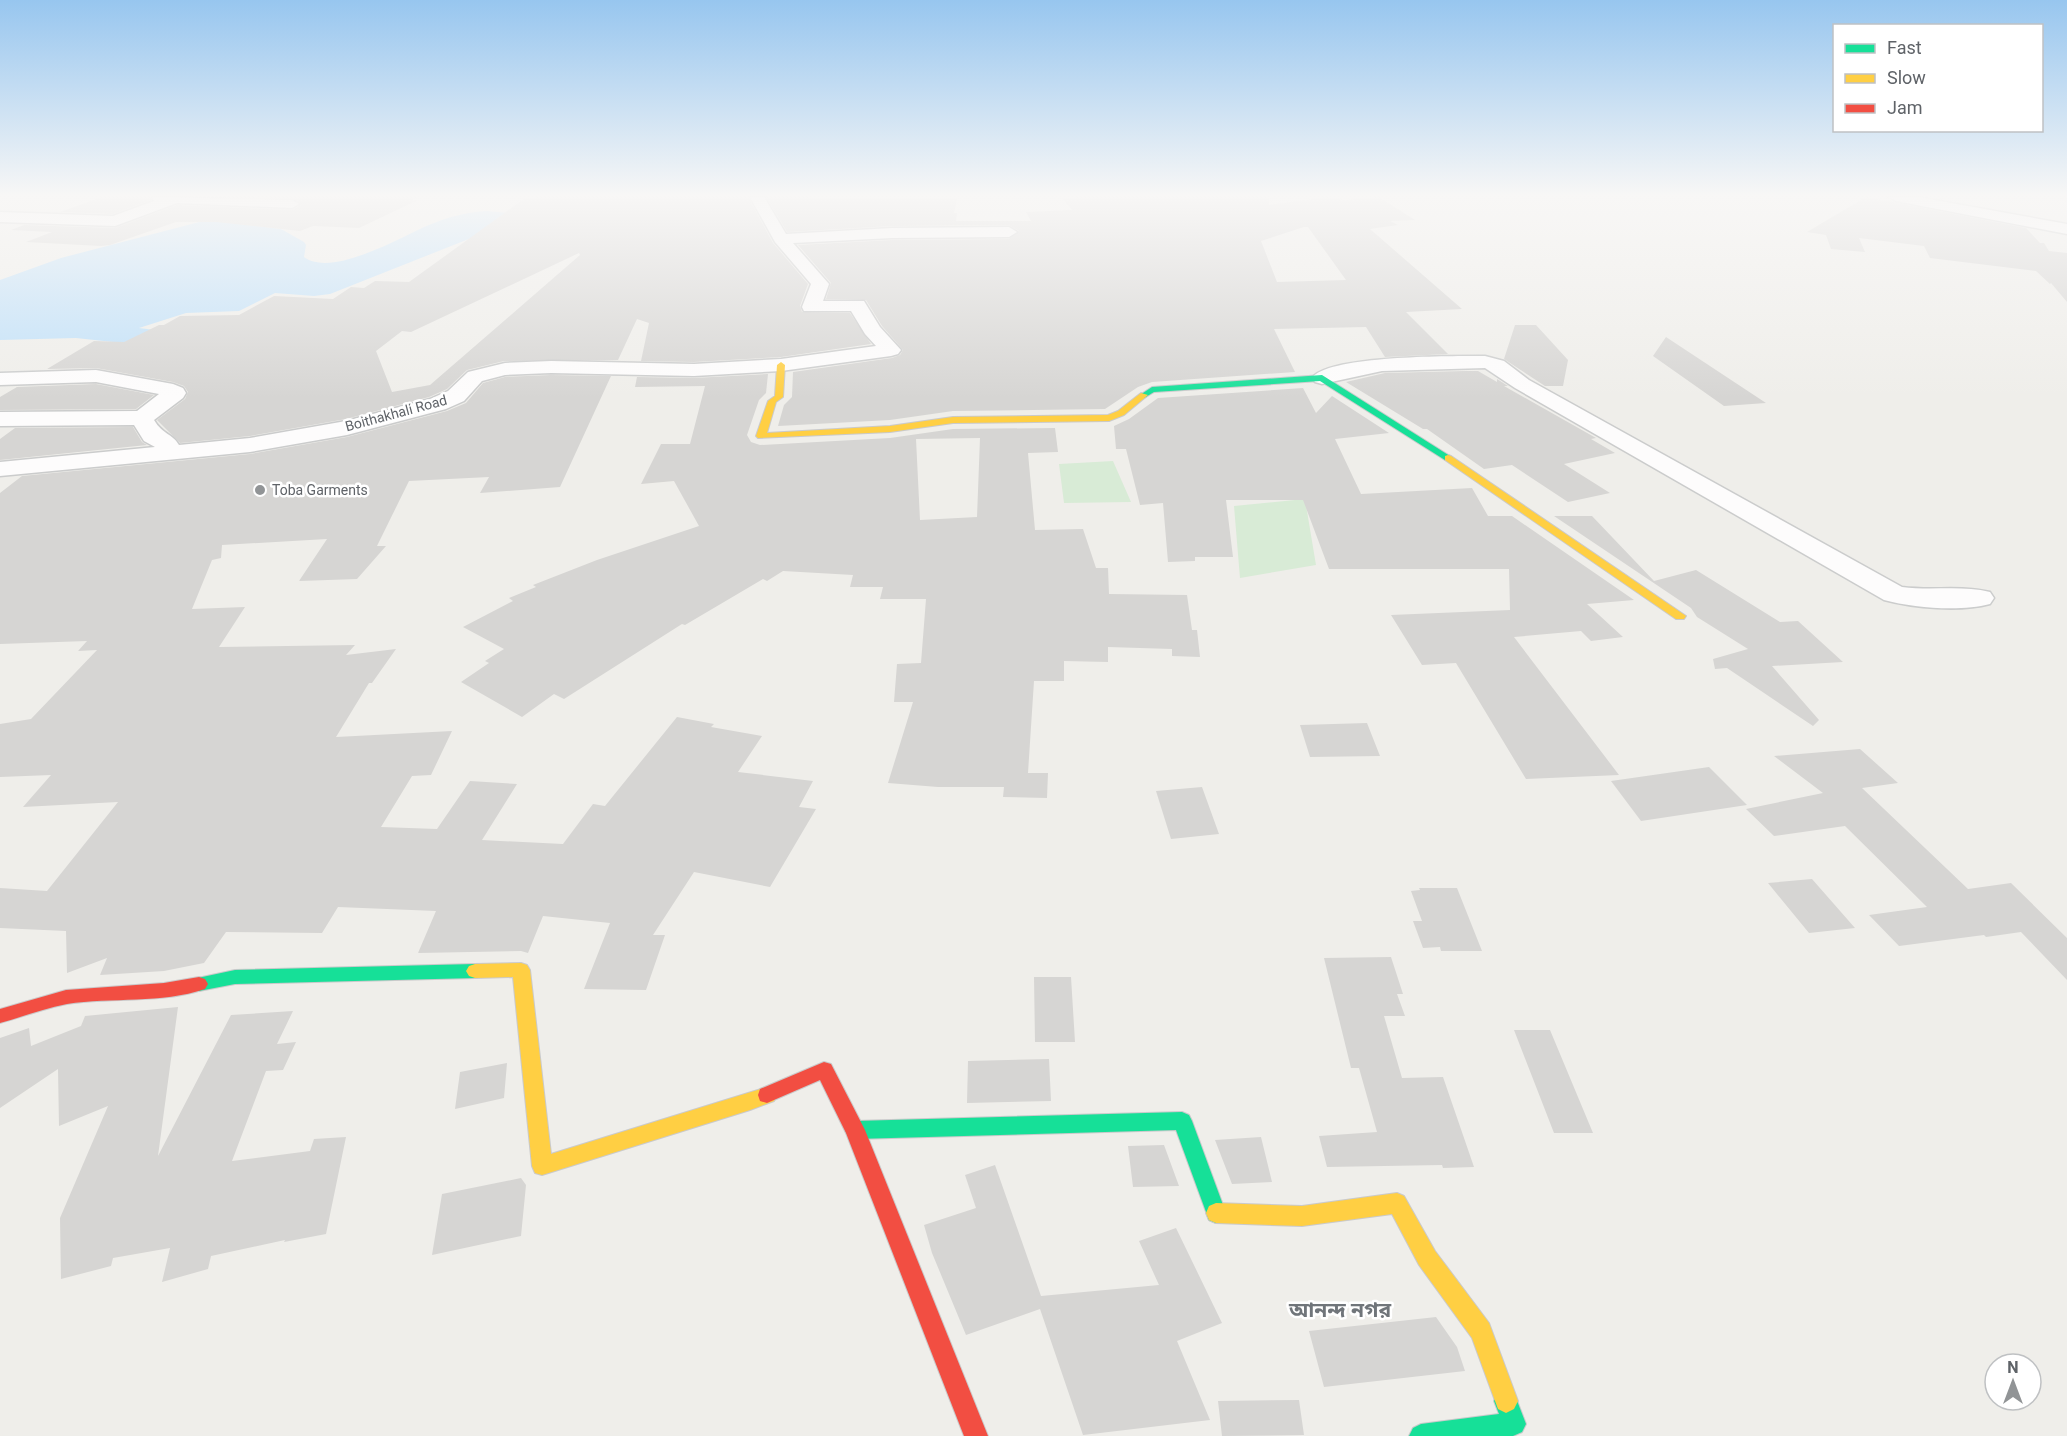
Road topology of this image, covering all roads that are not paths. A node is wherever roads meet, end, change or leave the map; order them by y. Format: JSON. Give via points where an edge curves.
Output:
{"nodes":[{"id":1,"x":803,"y":264,"type":"edge"},
{"id":2,"x":781,"y":365,"type":"junction"},
{"id":3,"x":1322,"y":378,"type":"junction"},
{"id":4,"x":0,"y":379,"type":"edge"},
{"id":5,"x":142,"y":418,"type":"junction"},
{"id":6,"x":0,"y":419,"type":"edge"},
{"id":7,"x":165,"y":454,"type":"junction"},
{"id":8,"x":0,"y":469,"type":"edge"},
{"id":9,"x":1980,"y":598,"type":"dead end"},
{"id":10,"x":1680,"y":616,"type":"dead end"},
{"id":11,"x":0,"y":1016,"type":"edge"},
{"id":12,"x":855,"y":1130,"type":"junction"},
{"id":13,"x":976,"y":1436,"type":"edge"},
{"id":14,"x":1421,"y":1436,"type":"edge"}],
"edges":[{"from":1,"to":2,"type":"street","name":"Boithakhali Road","via":[[820,284],[811,307],[857,305],[872,330],[891,350]]},
{"from":2,"to":3,"type":"street","via":[[779,397],[772,400],[762,436],[890,429],[953,420],[1109,418],[1152,390]]},
{"from":2,"to":7,"type":"street","name":"Boithakhali Road","via":[[694,370],[505,369],[474,376],[456,396],[438,404],[347,428],[250,445]]},
{"from":3,"to":9,"type":"street","via":[[1384,365],[1497,365],[1522,384],[1894,594]]},
{"from":3,"to":10,"type":"street","via":[[1438,451]]},
{"from":4,"to":5,"type":"street","via":[[96,376],[175,393]]},
{"from":5,"to":6,"type":"street"},
{"from":5,"to":7,"type":"street","via":[[153,436],[168,445]]},
{"from":7,"to":8,"type":"street","name":"Boithakhali Road"},
{"from":11,"to":12,"type":"street","via":[[66,997],[164,990],[235,977],[521,970],[542,1166],[750,1102],[824,1070]]},
{"from":12,"to":13,"type":"street"},
{"from":12,"to":14,"type":"street","via":[[1182,1121],[1216,1213],[1302,1216],[1398,1203],[1427,1258],[1482,1331],[1514,1424]]}]}
